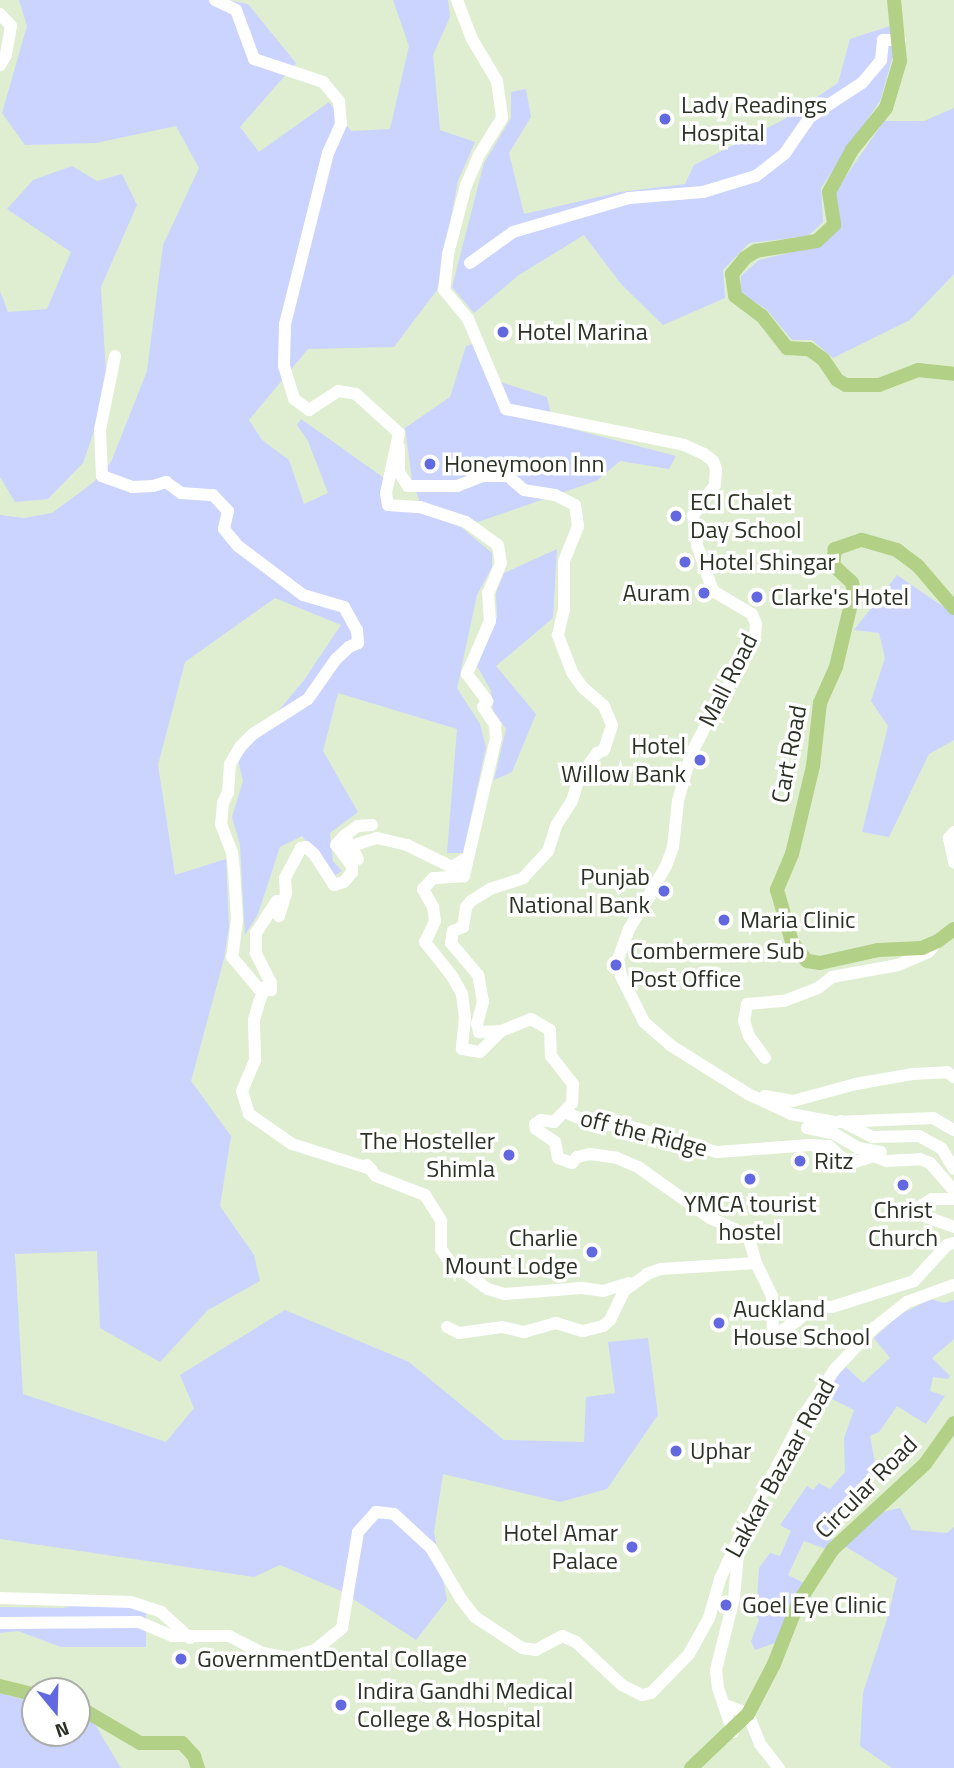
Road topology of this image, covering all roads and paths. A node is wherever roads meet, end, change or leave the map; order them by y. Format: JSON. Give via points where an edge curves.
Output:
{"nodes":[{"id":1,"x":215,"y":0,"type":"edge"},
{"id":2,"x":457,"y":0,"type":"edge"},
{"id":3,"x":894,"y":0,"type":"edge"},
{"id":4,"x":0,"y":14,"type":"edge"},
{"id":5,"x":900,"y":40,"type":"junction"},
{"id":6,"x":0,"y":65,"type":"edge"},
{"id":7,"x":470,"y":264,"type":"dead end"},
{"id":8,"x":115,"y":356,"type":"dead end"},
{"id":9,"x":954,"y":374,"type":"edge"},
{"id":10,"x":398,"y":447,"type":"junction"},
{"id":11,"x":954,"y":608,"type":"edge"},
{"id":12,"x":372,"y":825,"type":"dead end"},
{"id":13,"x":954,"y":832,"type":"edge"},
{"id":14,"x":347,"y":841,"type":"junction"},
{"id":15,"x":468,"y":858,"type":"junction"},
{"id":16,"x":358,"y":859,"type":"dead end"},
{"id":17,"x":954,"y":862,"type":"edge"},
{"id":18,"x":954,"y":929,"type":"edge"},
{"id":19,"x":938,"y":941,"type":"junction"},
{"id":20,"x":265,"y":987,"type":"junction"},
{"id":21,"x":501,"y":1031,"type":"junction"},
{"id":22,"x":765,"y":1058,"type":"dead end"},
{"id":23,"x":954,"y":1077,"type":"edge"},
{"id":24,"x":748,"y":1094,"type":"junction"},
{"id":25,"x":564,"y":1112,"type":"junction"},
{"id":26,"x":842,"y":1122,"type":"junction"},
{"id":27,"x":954,"y":1129,"type":"edge"},
{"id":28,"x":920,"y":1159,"type":"junction"},
{"id":29,"x":954,"y":1169,"type":"edge"},
{"id":30,"x":954,"y":1191,"type":"edge"},
{"id":31,"x":954,"y":1199,"type":"edge"},
{"id":32,"x":954,"y":1227,"type":"edge"},
{"id":33,"x":954,"y":1243,"type":"edge"},
{"id":34,"x":756,"y":1263,"type":"junction"},
{"id":35,"x":922,"y":1276,"type":"junction"},
{"id":36,"x":635,"y":1279,"type":"junction"},
{"id":37,"x":954,"y":1285,"type":"edge"},
{"id":38,"x":907,"y":1302,"type":"junction"},
{"id":39,"x":447,"y":1327,"type":"dead end"},
{"id":40,"x":954,"y":1423,"type":"edge"},
{"id":41,"x":739,"y":1538,"type":"junction"},
{"id":42,"x":0,"y":1598,"type":"edge"},
{"id":43,"x":0,"y":1623,"type":"edge"},
{"id":44,"x":190,"y":1637,"type":"junction"},
{"id":45,"x":0,"y":1686,"type":"edge"},
{"id":46,"x":21,"y":1691,"type":"edge"},
{"id":47,"x":724,"y":1708,"type":"junction"},
{"id":48,"x":91,"y":1714,"type":"edge"},
{"id":49,"x":748,"y":1714,"type":"junction"},
{"id":50,"x":733,"y":1732,"type":"dead end"},
{"id":51,"x":198,"y":1768,"type":"edge"},
{"id":52,"x":691,"y":1768,"type":"edge"},
{"id":53,"x":779,"y":1768,"type":"edge"}],
"edges":[{"from":1,"to":10,"type":"street","via":[[236,10],[254,59],[323,82],[339,101],[341,124],[328,153],[285,324],[284,366],[294,399],[309,410],[338,391],[356,394],[399,433]]},
{"from":2,"to":24,"type":"street","name":"Mall Road","via":[[472,39],[497,80],[502,118],[466,185],[444,290],[468,319],[500,401],[506,410],[517,413],[684,445],[704,454],[716,469],[715,485],[693,515],[697,545],[712,591],[752,614],[755,636],[691,754],[678,801],[673,847],[629,929],[618,960],[644,1022],[670,1045]]},
{"from":3,"to":5,"type":"main road"},
{"from":4,"to":6,"type":"street","via":[[11,26]]},
{"from":5,"to":7,"type":"street","via":[[883,40],[881,60],[862,83],[810,117],[785,153],[757,176],[703,192],[629,198],[513,232]]},
{"from":5,"to":9,"type":"main road","via":[[900,61],[886,108],[852,150],[829,192],[834,225],[817,241],[756,251],[732,274],[733,285],[735,296],[762,316],[787,348],[809,349],[846,385],[879,385],[918,370]]},
{"from":8,"to":20,"type":"street","via":[[100,430],[102,476],[132,487],[166,482],[181,493],[213,495],[228,511],[223,529],[238,546],[303,595],[344,607],[357,630],[358,643],[336,659],[308,699],[253,734],[230,764],[221,824],[233,861],[237,919],[232,957],[260,989]]},
{"from":10,"to":15,"type":"street","via":[[387,505],[420,507],[466,522],[498,545],[501,563],[488,593],[490,621],[467,674],[487,701],[483,707],[495,725],[496,738]]},
{"from":10,"to":21,"type":"street","via":[[399,472],[408,486],[457,486],[483,476],[509,476],[524,490],[575,505],[577,515],[576,535],[564,561],[564,610],[558,635],[572,672],[604,706],[612,724],[604,750],[579,778],[548,851],[523,878],[471,901],[463,927],[453,931],[451,943],[478,975],[483,1002],[479,1032]]},
{"from":11,"to":19,"type":"main road","name":"Cart Road","via":[[918,566],[897,550],[861,540],[835,549],[833,565],[852,583],[853,591],[836,667],[820,703],[813,766],[792,855],[777,890],[792,942],[807,961],[922,948]]},
{"from":12,"to":14,"type":"street","via":[[358,827]]},
{"from":13,"to":17,"type":"street","via":[[949,838]]},
{"from":14,"to":15,"type":"street","via":[[389,840],[429,853],[452,867]]},
{"from":14,"to":16,"type":"street"},
{"from":14,"to":20,"type":"street","via":[[336,845],[352,866],[344,883],[334,885],[310,850],[297,852],[285,878],[279,916],[277,901],[254,942],[271,983],[271,990]]},
{"from":15,"to":21,"type":"street","via":[[464,876],[433,878],[423,889],[435,921],[425,942],[462,994],[462,1049],[480,1052]]},
{"from":18,"to":19,"type":"main road","name":"Cart Road"},
{"from":19,"to":22,"type":"street","via":[[928,952],[898,965],[832,977],[818,988],[784,1000],[747,1004],[744,1021]]},
{"from":20,"to":36,"type":"street","via":[[254,1020],[255,1060],[242,1091],[249,1114],[292,1144],[367,1165],[385,1181],[425,1195],[441,1221],[441,1249],[449,1261],[488,1289],[504,1294],[603,1290]]},
{"from":21,"to":25,"type":"street","via":[[531,1020],[550,1031],[551,1056],[573,1084],[572,1103]]},
{"from":23,"to":24,"type":"street","via":[[947,1072],[913,1074],[793,1101]]},
{"from":24,"to":26,"type":"street","name":"Mall Road","via":[[791,1114]]},
{"from":25,"to":28,"type":"street","name":"off the Ridge","via":[[717,1152],[810,1145],[829,1146],[852,1163],[873,1156],[887,1161]]},
{"from":25,"to":34,"type":"street","via":[[554,1122],[535,1124],[555,1142],[558,1158],[572,1163],[590,1154],[638,1167],[710,1218],[748,1236]]},
{"from":26,"to":27,"type":"street","name":"Mall Road","via":[[933,1118]]},
{"from":26,"to":28,"type":"street","via":[[841,1126],[807,1128],[835,1134],[858,1148]]},
{"from":26,"to":29,"type":"street","via":[[873,1137],[919,1136],[942,1149]]},
{"from":28,"to":30,"type":"street","via":[[930,1163]]},
{"from":31,"to":32,"type":"street","via":[[932,1199],[917,1208],[923,1216]]},
{"from":33,"to":35,"type":"street","via":[[947,1245]]},
{"from":34,"to":35,"type":"street","via":[[772,1296],[772,1336],[797,1321],[806,1306],[832,1307]]},
{"from":34,"to":36,"type":"street","via":[[661,1269]]},
{"from":35,"to":38,"type":"street"},
{"from":36,"to":39,"type":"street","via":[[603,1326],[583,1331],[555,1322],[524,1332],[502,1328],[459,1333]]},
{"from":37,"to":38,"type":"street","name":"Lakkar Bazaar Road"},
{"from":38,"to":41,"type":"street","name":"Lakkar Bazaar Road","via":[[835,1369],[804,1415]]},
{"from":40,"to":49,"type":"main road","name":"Circular Road","via":[[925,1464],[833,1549],[798,1603]]},
{"from":41,"to":44,"type":"street","name":"Lakkar Bazaar Road","via":[[720,1578],[709,1618],[689,1654],[651,1693],[642,1695],[622,1685],[576,1642],[562,1636],[536,1650],[522,1648],[475,1617],[431,1548],[394,1514],[376,1512],[358,1532],[342,1628],[315,1650],[289,1658],[263,1653],[229,1636]]},
{"from":41,"to":47,"type":"street","via":[[734,1598],[716,1670]]},
{"from":42,"to":44,"type":"street","via":[[131,1602],[161,1612]]},
{"from":43,"to":44,"type":"street","via":[[131,1621],[172,1636]]},
{"from":45,"to":46,"type":"main road"},
{"from":47,"to":49,"type":"street"},
{"from":47,"to":50,"type":"street"},
{"from":48,"to":51,"type":"main road","via":[[140,1743],[182,1743]]},
{"from":49,"to":52,"type":"main road","name":"Circular Road"},
{"from":49,"to":53,"type":"street","via":[[760,1744]]}]}
